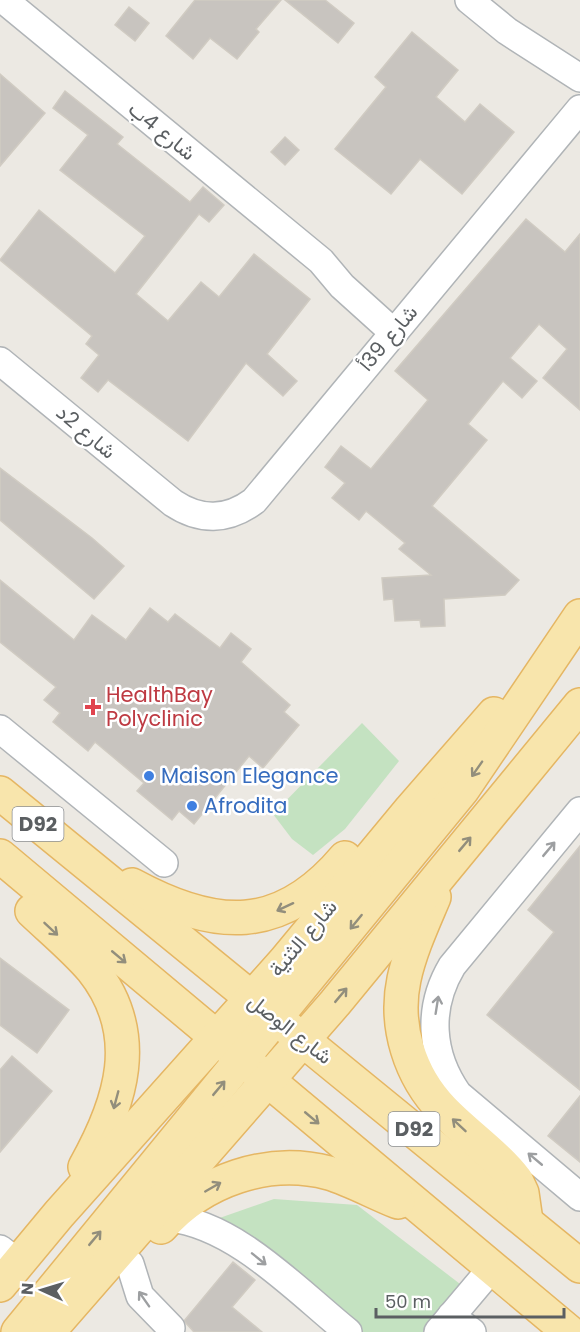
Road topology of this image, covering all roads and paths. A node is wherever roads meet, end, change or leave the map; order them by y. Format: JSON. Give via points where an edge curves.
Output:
{"nodes":[{"id":1,"x":4,"y":0,"type":"edge"},
{"id":2,"x":469,"y":0,"type":"edge"},
{"id":3,"x":507,"y":31,"type":"junction"},
{"id":4,"x":580,"y":78,"type":"edge"},
{"id":5,"x":580,"y":101,"type":"edge"},
{"id":6,"x":580,"y":109,"type":"edge"},
{"id":7,"x":400,"y":323,"type":"junction"},
{"id":8,"x":0,"y":361,"type":"edge"},
{"id":9,"x":173,"y":503,"type":"joint"},
{"id":10,"x":580,"y":616,"type":"edge"},
{"id":11,"x":575,"y":716,"type":"edge"},
{"id":12,"x":0,"y":729,"type":"edge"},
{"id":13,"x":0,"y":793,"type":"edge"},
{"id":14,"x":411,"y":809,"type":"junction"},
{"id":15,"x":580,"y":811,"type":"edge"},
{"id":16,"x":0,"y":824,"type":"edge"},
{"id":17,"x":76,"y":855,"type":"junction"},
{"id":18,"x":5,"y":861,"type":"edge"},
{"id":19,"x":164,"y":863,"type":"dead end"},
{"id":20,"x":443,"y":871,"type":"junction"},
{"id":21,"x":258,"y":1016,"type":"junction"},
{"id":22,"x":217,"y":1039,"type":"junction"},
{"id":23,"x":296,"y":1046,"type":"junction"},
{"id":24,"x":255,"y":1070,"type":"junction"},
{"id":25,"x":580,"y":1197,"type":"edge"},
{"id":26,"x":59,"y":1214,"type":"junction"},
{"id":27,"x":428,"y":1215,"type":"junction"},
{"id":28,"x":169,"y":1218,"type":"junction"},
{"id":29,"x":526,"y":1221,"type":"junction"},
{"id":30,"x":130,"y":1264,"type":"junction"},
{"id":31,"x":6,"y":1266,"type":"edge"},
{"id":32,"x":580,"y":1266,"type":"edge"},
{"id":33,"x":491,"y":1269,"type":"junction"},
{"id":34,"x":580,"y":1278,"type":"edge"},
{"id":35,"x":54,"y":1325,"type":"edge"},
{"id":36,"x":454,"y":1327,"type":"edge"},
{"id":37,"x":171,"y":1328,"type":"dead end"},
{"id":38,"x":18,"y":1332,"type":"edge"},
{"id":39,"x":348,"y":1332,"type":"edge"},
{"id":40,"x":568,"y":1332,"type":"edge"}],
"edges":[{"from":1,"to":7,"type":"street","name":"شارع 4ب"},
{"from":2,"to":3,"type":"street"},
{"from":3,"to":4,"type":"street"},
{"from":3,"to":5,"type":"street"},
{"from":6,"to":7,"type":"street","name":"شارع 39أ"},
{"from":7,"to":9,"type":"street","name":"شارع 39أ","via":[[254,501],[234,513],[211,518],[185,511]]},
{"from":8,"to":9,"type":"street","name":"شارع 2د"},
{"from":10,"to":14,"type":"main road","name":"شارع الثنية"},
{"from":10,"to":21,"type":"main road","one_way":true,"via":[[463,789]]},
{"from":20,"to":11,"type":"main road","one_way":true},
{"from":12,"to":19,"type":"street"},
{"from":13,"to":17,"type":"main road","name":"شارع الوصل","number":"D92"},
{"from":14,"to":17,"type":"main road","one_way":true,"via":[[368,827],[344,860],[300,899],[277,911],[246,919],[194,912],[163,902]]},
{"from":14,"to":21,"type":"main road","name":"شارع الثنية"},
{"from":25,"to":15,"type":"street","one_way":true,"via":[[458,1094],[438,1055],[434,1026],[438,994],[452,966]]},
{"from":16,"to":21,"type":"main road"},
{"from":17,"to":21,"type":"main road","name":"شارع الوصل","number":"D92"},
{"from":18,"to":22,"type":"main road","number":"D92","one_way":true},
{"from":18,"to":26,"type":"main road","one_way":true,"via":[[19,898],[82,957],[103,986],[120,1036],[121,1074],[112,1114]]},
{"from":23,"to":20,"type":"main road","one_way":true},
{"from":29,"to":20,"type":"main road","one_way":true,"via":[[516,1180],[430,1095],[406,1044],[401,1003],[404,980]]},
{"from":21,"to":22,"type":"main road","name":"شارع الثنية"},
{"from":21,"to":23,"type":"main road","name":"شارع الوصل","number":"D92"},
{"from":21,"to":24,"type":"main road"},
{"from":22,"to":24,"type":"main road","number":"D92"},
{"from":22,"to":26,"type":"main road","name":"شارع الثنية"},
{"from":23,"to":24,"type":"main road"},
{"from":23,"to":29,"type":"main road","name":"شارع الوصل","number":"D92"},
{"from":23,"to":34,"type":"main road","via":[[523,1240]]},
{"from":24,"to":27,"type":"main road","number":"D92","one_way":true},
{"from":24,"to":35,"type":"main road"},
{"from":38,"to":24,"type":"main road","one_way":true},
{"from":26,"to":31,"type":"main road","name":"شارع الثنية"},
{"from":28,"to":27,"type":"main road","one_way":true,"via":[[207,1189],[264,1169],[308,1169],[331,1174]]},
{"from":27,"to":33,"type":"main road","number":"D92"},
{"from":28,"to":30,"type":"main road"},
{"from":28,"to":39,"type":"street","one_way":true,"via":[[211,1227],[238,1242]]},
{"from":29,"to":32,"type":"main road","name":"شارع الوصل","number":"D92"},
{"from":30,"to":35,"type":"main road","via":[[90,1308]]},
{"from":37,"to":30,"type":"street","one_way":true,"via":[[140,1296]]},
{"from":33,"to":36,"type":"street"},
{"from":33,"to":40,"type":"main road","number":"D92"}]}
